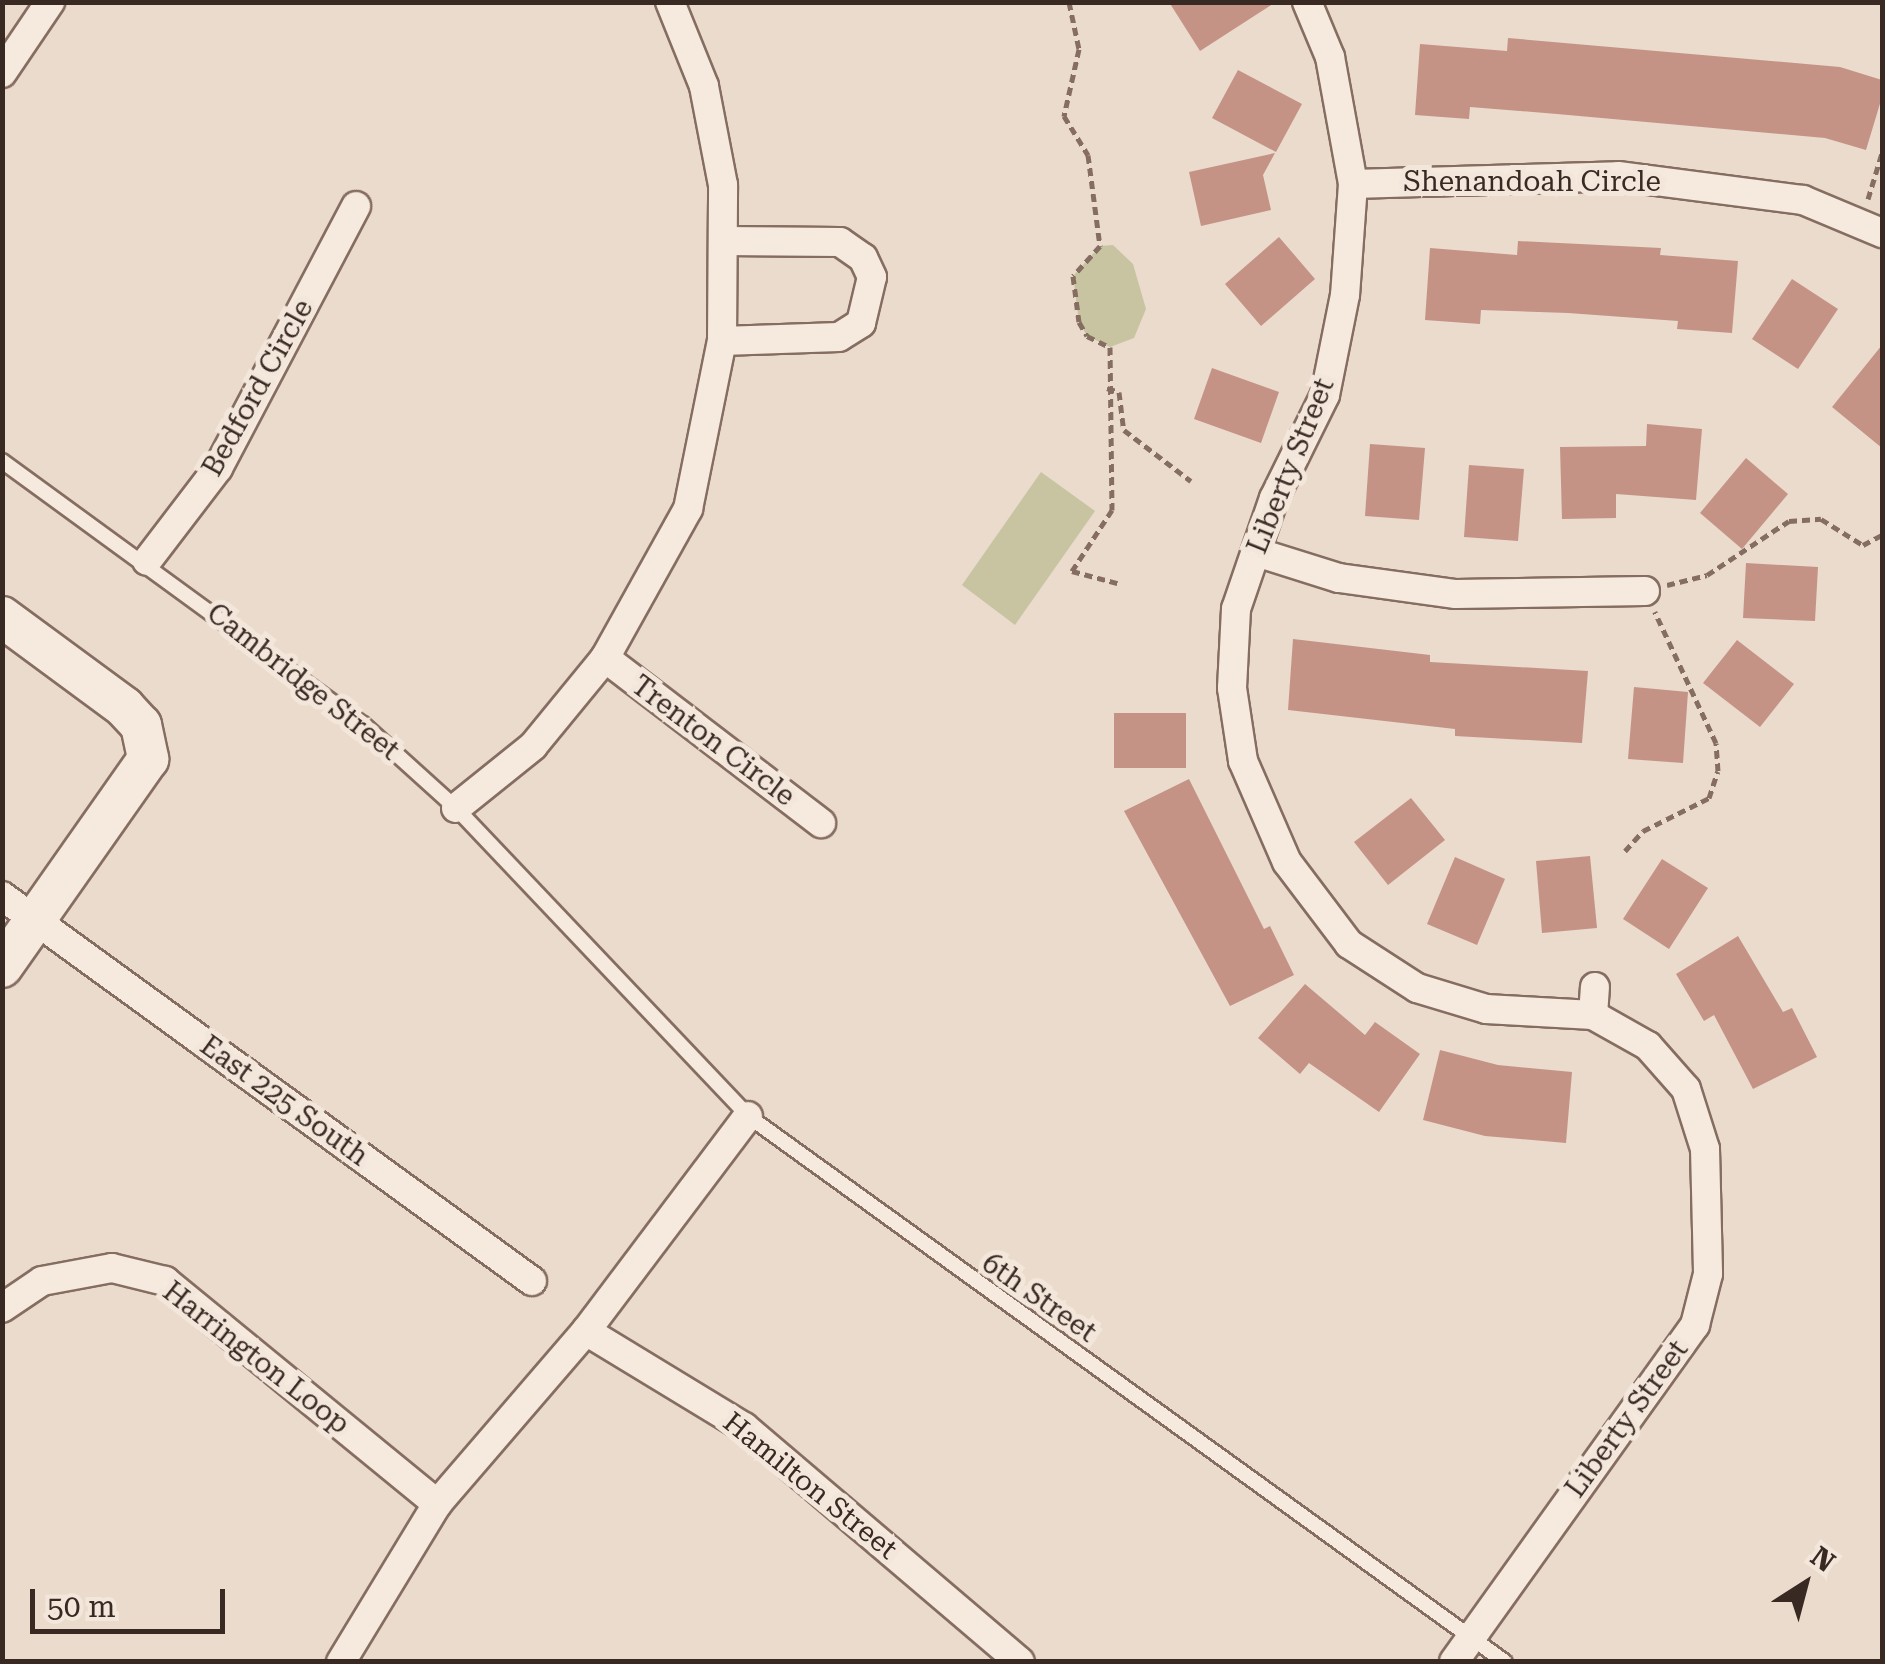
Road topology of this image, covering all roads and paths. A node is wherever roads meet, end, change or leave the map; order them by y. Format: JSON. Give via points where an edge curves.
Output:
{"nodes":[{"id":1,"x":50,"y":2,"type":"edge"},
{"id":2,"x":670,"y":2,"type":"edge"},
{"id":3,"x":1306,"y":2,"type":"edge"},
{"id":4,"x":1068,"y":3,"type":"edge"},
{"id":5,"x":2,"y":73,"type":"edge"},
{"id":6,"x":1882,"y":153,"type":"edge"},
{"id":7,"x":1352,"y":184,"type":"junction"},
{"id":8,"x":356,"y":206,"type":"dead end"},
{"id":9,"x":1872,"y":227,"type":"edge"},
{"id":10,"x":724,"y":241,"type":"junction"},
{"id":11,"x":722,"y":341,"type":"junction"},
{"id":12,"x":1107,"y":388,"type":"junction"},
{"id":13,"x":2,"y":461,"type":"edge"},
{"id":14,"x":1191,"y":481,"type":"dead end"},
{"id":15,"x":1882,"y":535,"type":"edge"},
{"id":16,"x":1256,"y":552,"type":"junction"},
{"id":17,"x":147,"y":562,"type":"junction"},
{"id":18,"x":1117,"y":583,"type":"dead end"},
{"id":19,"x":1645,"y":590,"type":"junction"},
{"id":20,"x":2,"y":618,"type":"edge"},
{"id":21,"x":605,"y":658,"type":"junction"},
{"id":22,"x":456,"y":808,"type":"junction"},
{"id":23,"x":821,"y":824,"type":"dead end"},
{"id":24,"x":1625,"y":851,"type":"dead end"},
{"id":25,"x":2,"y":896,"type":"edge"},
{"id":26,"x":37,"y":921,"type":"junction"},
{"id":27,"x":576,"y":936,"type":"joint"},
{"id":28,"x":2,"y":967,"type":"edge"},
{"id":29,"x":748,"y":1116,"type":"junction"},
{"id":30,"x":532,"y":1280,"type":"dead end"},
{"id":31,"x":2,"y":1308,"type":"edge"},
{"id":32,"x":586,"y":1332,"type":"junction"},
{"id":33,"x":437,"y":1504,"type":"junction"},
{"id":34,"x":1472,"y":1638,"type":"junction"},
{"id":35,"x":352,"y":1658,"type":"edge"},
{"id":36,"x":1020,"y":1662,"type":"edge"},
{"id":37,"x":1454,"y":1662,"type":"edge"},
{"id":38,"x":1505,"y":1662,"type":"edge"}],
"edges":[{"from":1,"to":5,"type":"street"},
{"from":2,"to":10,"type":"street","via":[[717,140]]},
{"from":3,"to":7,"type":"street","name":"Liberty Street","via":[[1330,58]]},
{"from":4,"to":12,"type":"path","via":[[1079,49],[1064,116],[1088,155],[1100,246],[1073,276],[1079,322],[1087,336],[1110,347]]},
{"from":6,"to":9,"type":"path"},
{"from":7,"to":9,"type":"street","name":"Shenandoah Circle","via":[[1618,176],[1742,188]]},
{"from":7,"to":16,"type":"street","name":"Liberty Street","via":[[1345,295],[1325,395],[1274,498]]},
{"from":8,"to":17,"type":"street","name":"Bedford Circle","via":[[218,468]]},
{"from":10,"to":11,"type":"street"},
{"from":10,"to":11,"type":"street","via":[[840,242],[862,258],[872,277],[861,323],[839,337]]},
{"from":11,"to":21,"type":"street","via":[[688,509]]},
{"from":12,"to":14,"type":"path","via":[[1119,392],[1124,430]]},
{"from":12,"to":18,"type":"path","via":[[1112,510],[1072,571]]},
{"from":13,"to":17,"type":"lane","name":"Cambridge Street"},
{"from":15,"to":19,"type":"path","via":[[1863,545],[1821,519],[1789,522],[1707,575]]},
{"from":16,"to":19,"type":"street","via":[[1339,578],[1456,594]]},
{"from":16,"to":34,"type":"street","name":"Liberty Street","via":[[1236,610],[1232,688],[1244,761],[1287,862],[1349,944],[1416,988],[1486,1009],[1594,1001],[1686,1089],[1706,1148],[1708,1274],[1695,1325]]},
{"from":17,"to":22,"type":"lane","name":"Cambridge Street","via":[[363,724]]},
{"from":19,"to":24,"type":"path","via":[[1703,710],[1718,771],[1709,798],[1643,832]]},
{"from":20,"to":26,"type":"street","via":[[124,707],[146,743],[140,776]]},
{"from":21,"to":22,"type":"street","via":[[533,746]]},
{"from":21,"to":23,"type":"street","name":"Trenton Circle"},
{"from":22,"to":27,"type":"lane","name":"Cambridge Street"},
{"from":25,"to":26,"type":"street","name":"East 225 South"},
{"from":26,"to":28,"type":"street"},
{"from":26,"to":30,"type":"street","name":"East 225 South"},
{"from":27,"to":29,"type":"lane","name":"6th Street"},
{"from":29,"to":32,"type":"street"},
{"from":29,"to":34,"type":"lane","name":"6th Street"},
{"from":31,"to":33,"type":"street","name":"Harrington Loop","via":[[42,1281],[112,1268],[165,1281]]},
{"from":32,"to":33,"type":"street"},
{"from":32,"to":36,"type":"street","name":"Hamilton Street","via":[[744,1427]]},
{"from":33,"to":35,"type":"street"},
{"from":34,"to":37,"type":"street","name":"Liberty Street"},
{"from":34,"to":38,"type":"lane","name":"6th Street"}]}
